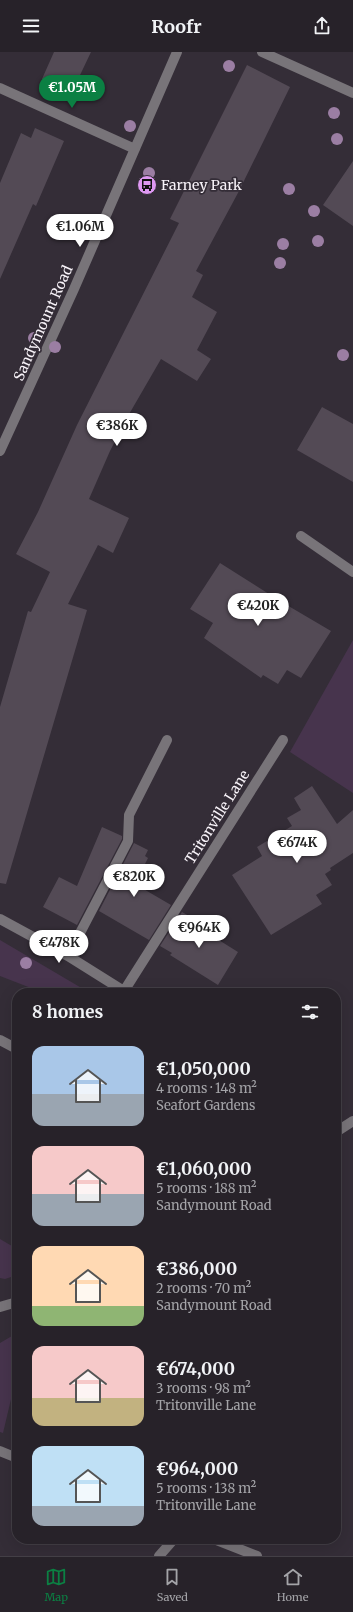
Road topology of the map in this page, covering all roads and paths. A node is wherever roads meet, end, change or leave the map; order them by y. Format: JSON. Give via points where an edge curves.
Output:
{"nodes":[{"id":1,"x":177,"y":52,"type":"edge"},
{"id":2,"x":262,"y":52,"type":"edge"},
{"id":3,"x":0,"y":88,"type":"edge"},
{"id":4,"x":353,"y":93,"type":"edge"},
{"id":5,"x":135,"y":149,"type":"junction"},
{"id":6,"x":0,"y":451,"type":"edge"},
{"id":7,"x":301,"y":536,"type":"dead end"},
{"id":8,"x":353,"y":572,"type":"edge"},
{"id":9,"x":167,"y":740,"type":"dead end"},
{"id":10,"x":283,"y":740,"type":"dead end"},
{"id":11,"x":0,"y":919,"type":"edge"},
{"id":12,"x":68,"y":956,"type":"junction"},
{"id":13,"x":120,"y":988,"type":"edge"},
{"id":14,"x":128,"y":988,"type":"edge"},
{"id":15,"x":0,"y":1040,"type":"edge"},
{"id":16,"x":12,"y":1046,"type":"edge"},
{"id":17,"x":353,"y":1121,"type":"edge"},
{"id":18,"x":341,"y":1129,"type":"edge"},
{"id":19,"x":12,"y":1303,"type":"edge"},
{"id":20,"x":0,"y":1307,"type":"edge"},
{"id":21,"x":0,"y":1451,"type":"edge"},
{"id":22,"x":12,"y":1456,"type":"edge"},
{"id":23,"x":170,"y":1544,"type":"edge"},
{"id":24,"x":227,"y":1544,"type":"edge"},
{"id":25,"x":159,"y":1556,"type":"edge"},
{"id":26,"x":257,"y":1556,"type":"edge"}],
"edges":[{"from":1,"to":5,"type":"street","name":"Sandymount Road"},
{"from":2,"to":4,"type":"street"},
{"from":3,"to":5,"type":"street"},
{"from":5,"to":6,"type":"street","name":"Sandymount Road"},
{"from":7,"to":8,"type":"street"},
{"from":9,"to":12,"type":"street","via":[[129,815],[128,841]]},
{"from":10,"to":14,"type":"street","name":"Tritonville Lane"},
{"from":11,"to":12,"type":"street"},
{"from":12,"to":13,"type":"street"},
{"from":15,"to":16,"type":"street"},
{"from":17,"to":18,"type":"street"},
{"from":19,"to":20,"type":"street"},
{"from":21,"to":22,"type":"street"},
{"from":23,"to":25,"type":"street"},
{"from":24,"to":26,"type":"street"}]}
